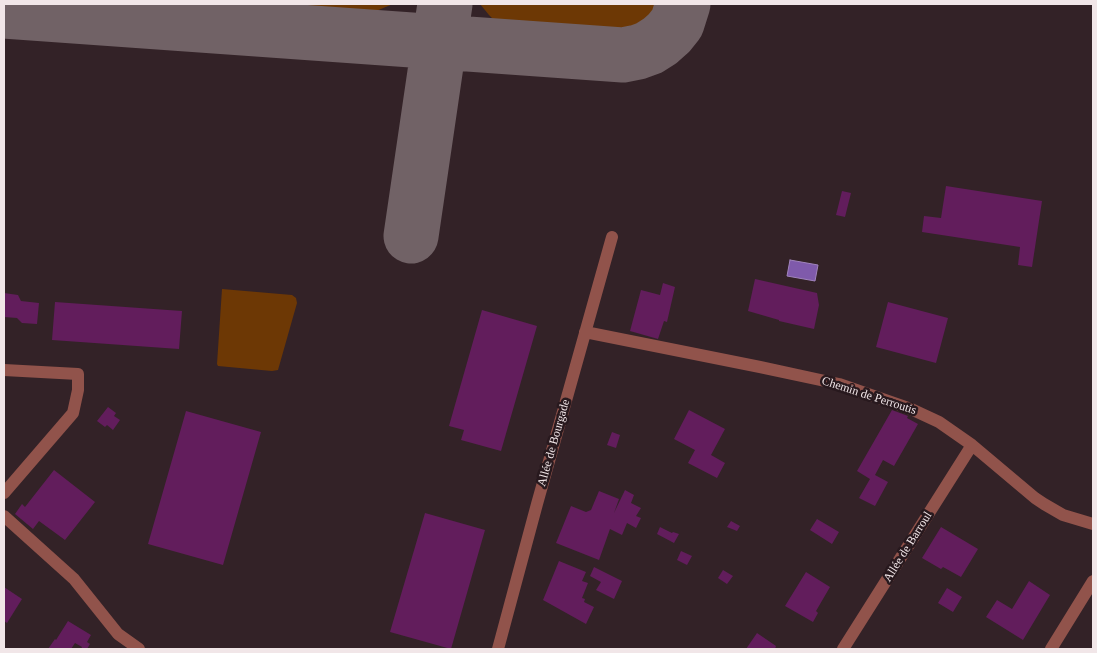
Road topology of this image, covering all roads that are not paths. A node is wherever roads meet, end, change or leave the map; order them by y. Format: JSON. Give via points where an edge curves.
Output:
{"nodes":[{"id":1,"x":612,"y":237,"type":"dead end"},
{"id":2,"x":585,"y":332,"type":"junction"},
{"id":3,"x":4,"y":370,"type":"edge"},
{"id":4,"x":972,"y":445,"type":"junction"},
{"id":5,"x":4,"y":494,"type":"edge"},
{"id":6,"x":4,"y":516,"type":"edge"},
{"id":7,"x":1093,"y":524,"type":"edge"},
{"id":8,"x":1093,"y":581,"type":"edge"},
{"id":9,"x":140,"y":649,"type":"edge"},
{"id":10,"x":498,"y":649,"type":"edge"},
{"id":11,"x":843,"y":649,"type":"edge"},
{"id":12,"x":1051,"y":649,"type":"edge"}],
"edges":[{"from":1,"to":2,"type":"street","name":"Allée de Bourgade"},
{"from":2,"to":4,"type":"street","name":"Chemin de Perroutis","via":[[839,384],[911,409],[939,422]]},
{"from":2,"to":10,"type":"street","name":"Allée de Bourgade"},
{"from":3,"to":5,"type":"street","via":[[78,374],[73,412]]},
{"from":4,"to":7,"type":"street","name":"Chemin de Perroutis","via":[[1044,504],[1063,515]]},
{"from":4,"to":11,"type":"street","name":"Allée de Barroul"},
{"from":6,"to":9,"type":"street","via":[[74,579],[118,634]]},
{"from":8,"to":12,"type":"street"}]}
